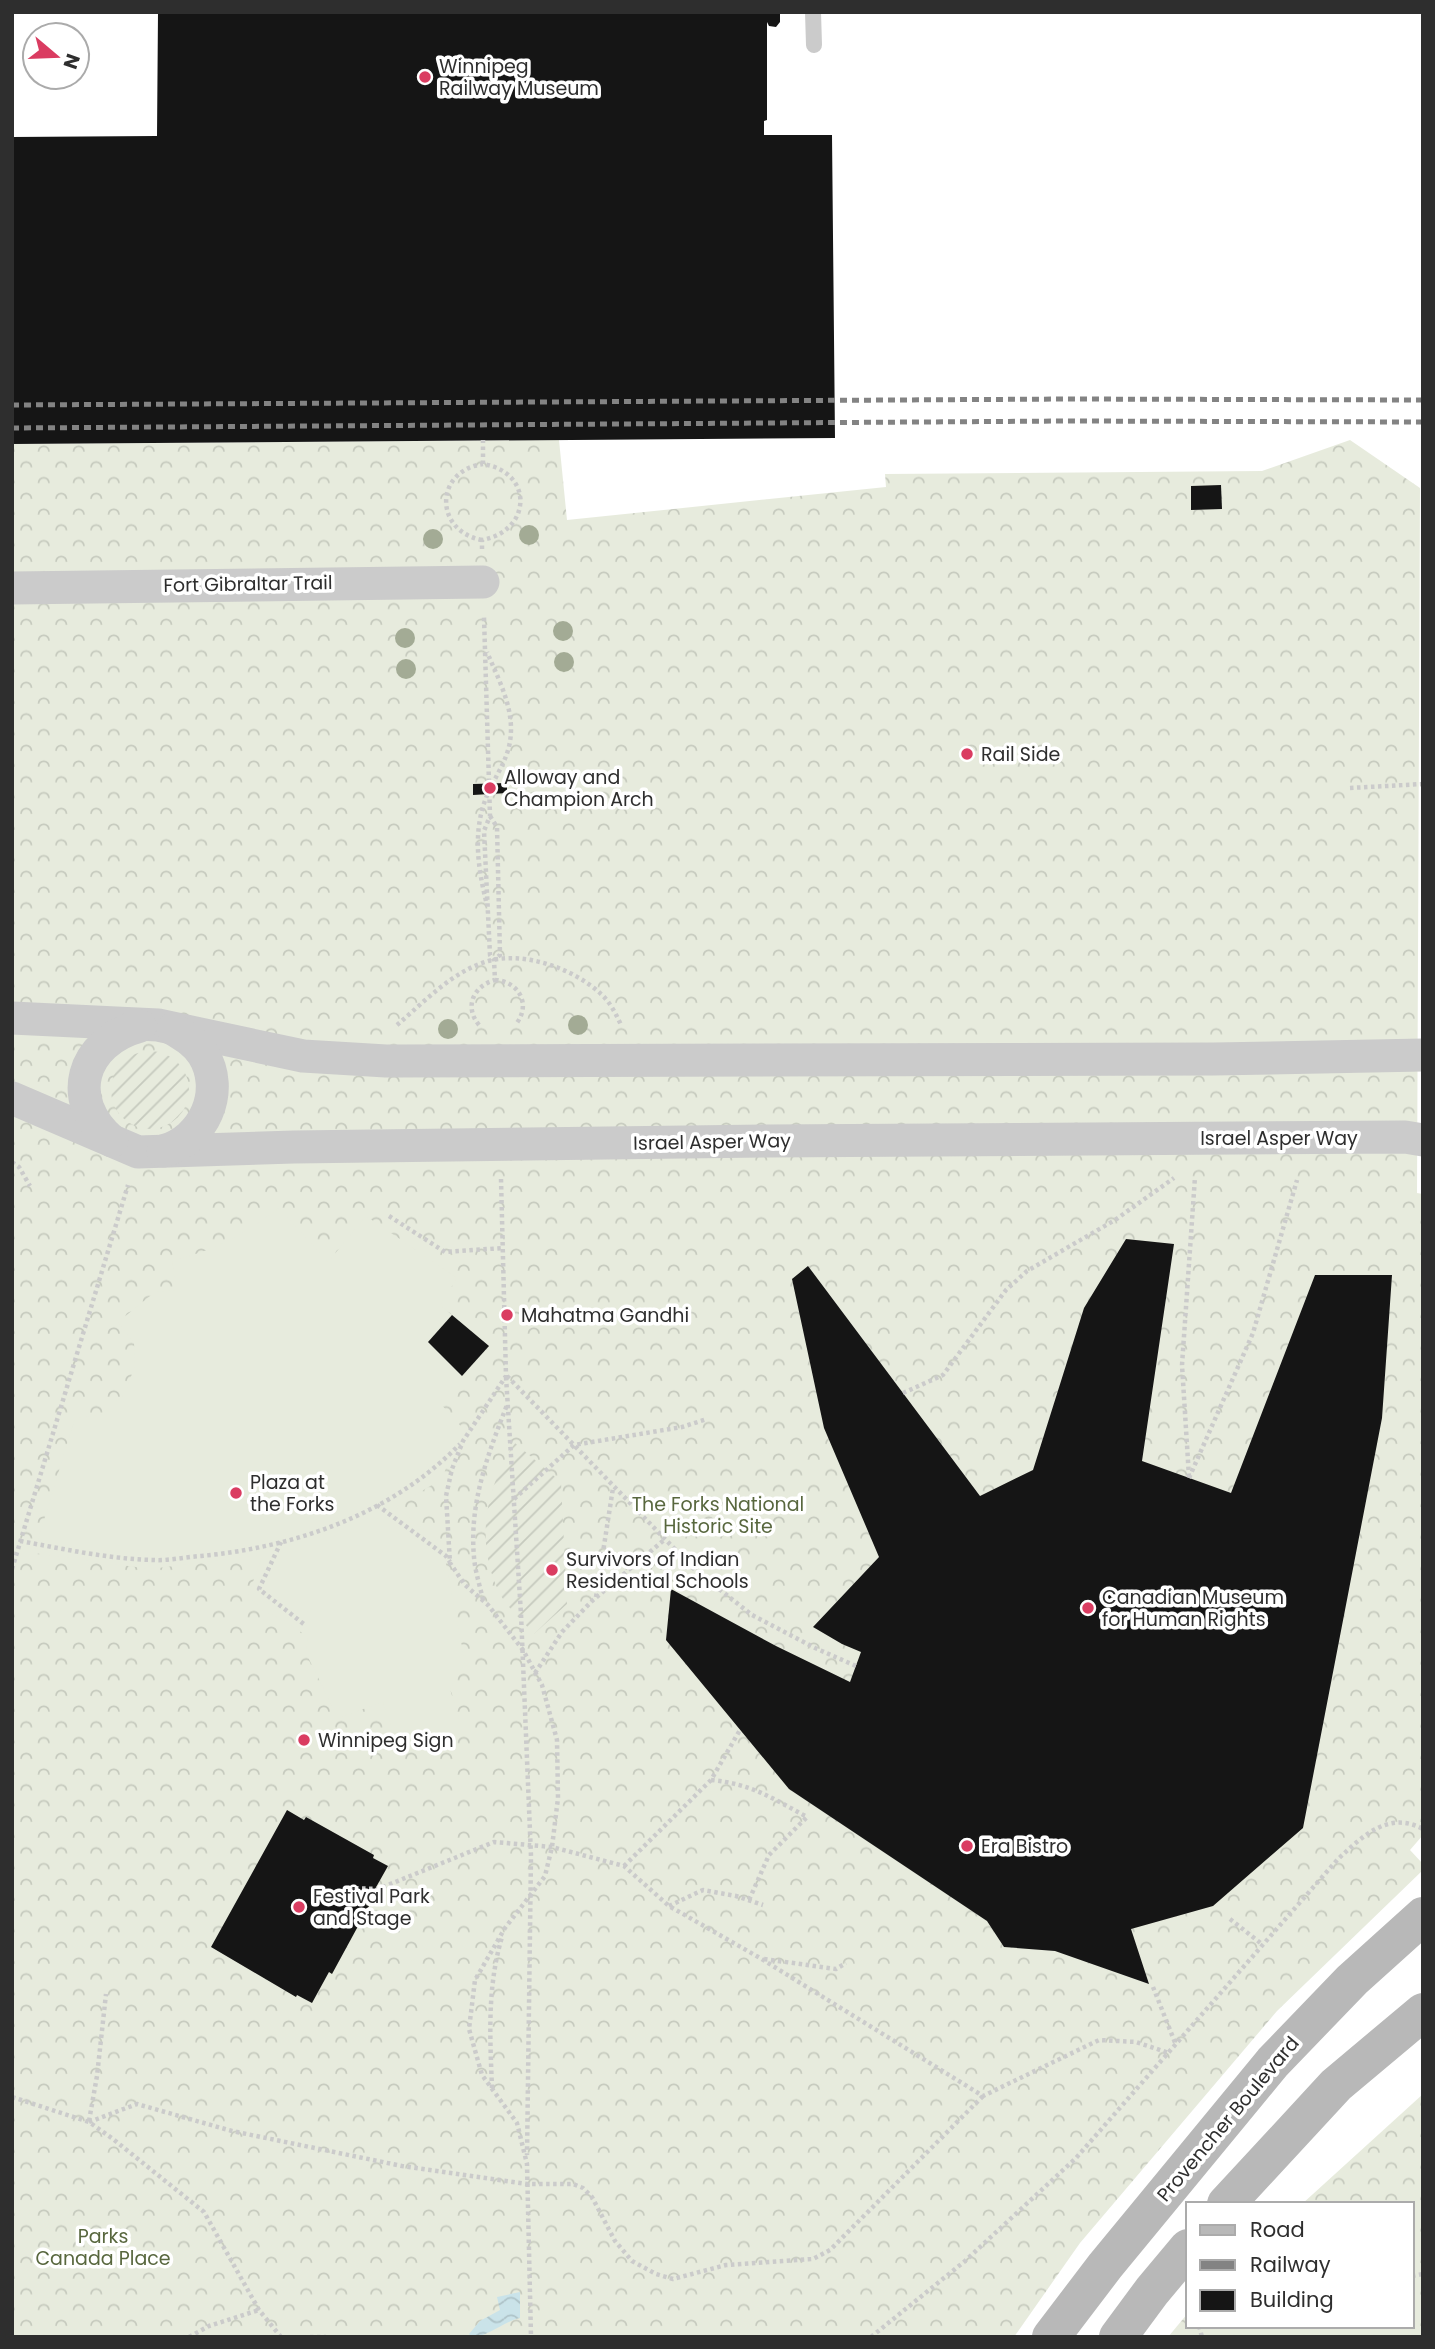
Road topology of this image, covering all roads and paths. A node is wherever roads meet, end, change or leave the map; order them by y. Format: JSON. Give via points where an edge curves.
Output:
{"nodes":[{"id":1,"x":813,"y":12,"type":"edge"},
{"id":2,"x":814,"y":45,"type":"dead end"},
{"id":3,"x":483,"y":440,"type":"dead end"},
{"id":4,"x":483,"y":464,"type":"junction"},
{"id":5,"x":482,"y":540,"type":"junction"},
{"id":6,"x":483,"y":582,"type":"junction"},
{"id":7,"x":12,"y":588,"type":"edge"},
{"id":8,"x":485,"y":648,"type":"junction"},
{"id":9,"x":1423,"y":784,"type":"edge"},
{"id":10,"x":1350,"y":788,"type":"dead end"},
{"id":11,"x":489,"y":790,"type":"junction"},
{"id":12,"x":490,"y":816,"type":"junction"},
{"id":13,"x":488,"y":912,"type":"junction"},
{"id":14,"x":494,"y":960,"type":"junction"},
{"id":15,"x":495,"y":980,"type":"junction"},
{"id":16,"x":12,"y":1018,"type":"edge"},
{"id":17,"x":157,"y":1027,"type":"junction"},
{"id":18,"x":394,"y":1028,"type":"dead end"},
{"id":19,"x":497,"y":1047,"type":"junction"},
{"id":20,"x":1423,"y":1055,"type":"edge"},
{"id":21,"x":639,"y":1062,"type":"junction"},
{"id":22,"x":12,"y":1098,"type":"edge"},
{"id":23,"x":1423,"y":1140,"type":"edge"},
{"id":24,"x":500,"y":1145,"type":"junction"},
{"id":25,"x":138,"y":1150,"type":"junction"},
{"id":26,"x":12,"y":1163,"type":"edge"},
{"id":27,"x":1195,"y":1177,"type":"dead end"},
{"id":28,"x":1174,"y":1178,"type":"dead end"},
{"id":29,"x":1297,"y":1180,"type":"dead end"},
{"id":30,"x":30,"y":1186,"type":"dead end"},
{"id":31,"x":389,"y":1216,"type":"dead end"},
{"id":32,"x":503,"y":1248,"type":"junction"},
{"id":33,"x":506,"y":1376,"type":"junction"},
{"id":34,"x":903,"y":1393,"type":"dead end"},
{"id":35,"x":508,"y":1401,"type":"junction"},
{"id":36,"x":707,"y":1419,"type":"dead end"},
{"id":37,"x":463,"y":1441,"type":"junction"},
{"id":38,"x":574,"y":1445,"type":"junction"},
{"id":39,"x":613,"y":1487,"type":"junction"},
{"id":40,"x":514,"y":1499,"type":"junction"},
{"id":41,"x":377,"y":1505,"type":"junction"},
{"id":42,"x":664,"y":1540,"type":"junction"},
{"id":43,"x":20,"y":1541,"type":"junction"},
{"id":44,"x":281,"y":1542,"type":"junction"},
{"id":45,"x":450,"y":1563,"type":"junction"},
{"id":46,"x":12,"y":1569,"type":"edge"},
{"id":47,"x":596,"y":1598,"type":"junction"},
{"id":48,"x":484,"y":1601,"type":"junction"},
{"id":49,"x":305,"y":1625,"type":"dead end"},
{"id":50,"x":523,"y":1650,"type":"junction"},
{"id":51,"x":856,"y":1666,"type":"dead end"},
{"id":52,"x":535,"y":1673,"type":"junction"},
{"id":53,"x":740,"y":1730,"type":"dead end"},
{"id":54,"x":711,"y":1780,"type":"junction"},
{"id":55,"x":1423,"y":1829,"type":"edge"},
{"id":56,"x":530,"y":1844,"type":"junction"},
{"id":57,"x":552,"y":1847,"type":"junction"},
{"id":58,"x":624,"y":1866,"type":"junction"},
{"id":59,"x":348,"y":1888,"type":"dead end"},
{"id":60,"x":530,"y":1896,"type":"junction"},
{"id":61,"x":749,"y":1900,"type":"junction"},
{"id":62,"x":763,"y":1905,"type":"dead end"},
{"id":63,"x":669,"y":1906,"type":"junction"},
{"id":64,"x":1423,"y":1916,"type":"edge"},
{"id":65,"x":1230,"y":1919,"type":"dead end"},
{"id":66,"x":505,"y":1928,"type":"junction"},
{"id":67,"x":1262,"y":1945,"type":"junction"},
{"id":68,"x":760,"y":1958,"type":"junction"},
{"id":69,"x":846,"y":1963,"type":"dead end"},
{"id":70,"x":1153,"y":1987,"type":"dead end"},
{"id":71,"x":106,"y":1994,"type":"dead end"},
{"id":72,"x":1423,"y":2012,"type":"edge"},
{"id":73,"x":1176,"y":2045,"type":"junction"},
{"id":74,"x":1169,"y":2053,"type":"junction"},
{"id":75,"x":492,"y":2089,"type":"junction"},
{"id":76,"x":983,"y":2096,"type":"junction"},
{"id":77,"x":12,"y":2097,"type":"edge"},
{"id":78,"x":89,"y":2122,"type":"junction"},
{"id":79,"x":527,"y":2164,"type":"junction"},
{"id":80,"x":527,"y":2184,"type":"junction"},
{"id":81,"x":1228,"y":2202,"type":"edge"},
{"id":82,"x":1186,"y":2250,"type":"edge"},
{"id":83,"x":259,"y":2310,"type":"junction"},
{"id":84,"x":189,"y":2337,"type":"edge"},
{"id":85,"x":281,"y":2337,"type":"edge"},
{"id":86,"x":310,"y":2337,"type":"edge"},
{"id":87,"x":326,"y":2337,"type":"edge"},
{"id":88,"x":531,"y":2337,"type":"edge"},
{"id":89,"x":871,"y":2337,"type":"edge"},
{"id":90,"x":1051,"y":2337,"type":"edge"},
{"id":91,"x":1118,"y":2337,"type":"edge"}],
"edges":[{"from":1,"to":2,"type":"lane"},
{"from":3,"to":4,"type":"path"},
{"from":4,"to":5,"type":"path","via":[[471,466],[454,479],[446,503],[454,526]]},
{"from":4,"to":5,"type":"path","via":[[505,471],[521,501],[513,525],[495,538]]},
{"from":5,"to":6,"type":"path"},
{"from":6,"to":7,"type":"street","name":"Fort Gibraltar Trail"},
{"from":6,"to":8,"type":"path"},
{"from":8,"to":11,"type":"path"},
{"from":8,"to":11,"type":"path","via":[[504,694],[511,728],[508,758]]},
{"from":9,"to":10,"type":"path"},
{"from":11,"to":12,"type":"path"},
{"from":11,"to":13,"type":"path","via":[[477,838]]},
{"from":12,"to":13,"type":"path","via":[[484,831]]},
{"from":12,"to":14,"type":"path","via":[[497,827],[500,955]]},
{"from":13,"to":14,"type":"path"},
{"from":14,"to":15,"type":"path"},
{"from":14,"to":18,"type":"path","via":[[451,979]]},
{"from":14,"to":21,"type":"path","via":[[538,962],[586,983],[612,1007]]},
{"from":15,"to":19,"type":"path","via":[[477,990],[471,1009]]},
{"from":15,"to":19,"type":"path","via":[[514,985],[523,1006],[520,1018]]},
{"from":16,"to":17,"type":"street"},
{"from":17,"to":19,"type":"street","via":[[303,1056],[386,1061]]},
{"from":17,"to":25,"type":"street","via":[[121,1031],[108,1039],[97,1051],[85,1079],[85,1093],[98,1128]]},
{"from":17,"to":25,"type":"street","via":[[191,1040],[203,1054],[213,1088],[199,1129],[180,1145]]},
{"from":19,"to":21,"type":"street"},
{"from":20,"to":21,"type":"street"},
{"from":22,"to":25,"type":"street","name":"Israel Asper Way"},
{"from":23,"to":24,"type":"street","name":"Israel Asper Way"},
{"from":24,"to":25,"type":"street","name":"Israel Asper Way"},
{"from":24,"to":32,"type":"path"},
{"from":25,"to":43,"type":"path"},
{"from":26,"to":30,"type":"path"},
{"from":27,"to":29,"type":"path","via":[[1182,1365],[1189,1478],[1253,1333]]},
{"from":28,"to":34,"type":"path","via":[[1115,1220],[1027,1271],[1006,1290],[943,1375]]},
{"from":31,"to":32,"type":"path","via":[[445,1252]]},
{"from":32,"to":33,"type":"path"},
{"from":33,"to":35,"type":"path"},
{"from":33,"to":37,"type":"path"},
{"from":33,"to":38,"type":"path"},
{"from":35,"to":40,"type":"path"},
{"from":35,"to":48,"type":"path","via":[[474,1507],[474,1558]]},
{"from":36,"to":38,"type":"path"},
{"from":37,"to":41,"type":"path","via":[[406,1491]]},
{"from":37,"to":45,"type":"path","via":[[446,1496]]},
{"from":38,"to":39,"type":"path"},
{"from":38,"to":40,"type":"path"},
{"from":39,"to":42,"type":"path"},
{"from":39,"to":47,"type":"path"},
{"from":40,"to":50,"type":"path"},
{"from":41,"to":44,"type":"path","via":[[326,1530]]},
{"from":41,"to":45,"type":"path"},
{"from":42,"to":47,"type":"path"},
{"from":42,"to":51,"type":"path","via":[[752,1615]]},
{"from":43,"to":44,"type":"path","via":[[153,1560],[241,1552]]},
{"from":43,"to":46,"type":"path"},
{"from":44,"to":49,"type":"path","via":[[259,1589]]},
{"from":45,"to":48,"type":"path"},
{"from":47,"to":52,"type":"path","via":[[562,1632]]},
{"from":48,"to":50,"type":"path"},
{"from":50,"to":52,"type":"path"},
{"from":50,"to":56,"type":"path"},
{"from":52,"to":57,"type":"path","via":[[556,1740],[558,1798]]},
{"from":53,"to":54,"type":"path"},
{"from":54,"to":58,"type":"path"},
{"from":54,"to":61,"type":"path","via":[[755,1789],[807,1817],[769,1855]]},
{"from":55,"to":67,"type":"path","via":[[1398,1822],[1378,1826],[1338,1859]]},
{"from":56,"to":57,"type":"path"},
{"from":56,"to":59,"type":"path","via":[[494,1842],[378,1889]]},
{"from":56,"to":60,"type":"path"},
{"from":57,"to":58,"type":"path"},
{"from":57,"to":60,"type":"path","via":[[545,1876]]},
{"from":58,"to":63,"type":"path"},
{"from":60,"to":66,"type":"path"},
{"from":60,"to":79,"type":"path"},
{"from":61,"to":62,"type":"path"},
{"from":61,"to":63,"type":"path","via":[[703,1890]]},
{"from":63,"to":68,"type":"path"},
{"from":64,"to":90,"type":"main road","name":"Provencher Boulevard","via":[[1352,1980],[1273,2062]]},
{"from":65,"to":67,"type":"path"},
{"from":66,"to":75,"type":"path","via":[[490,1994]]},
{"from":66,"to":75,"type":"path","via":[[475,1980],[469,2029],[482,2075]]},
{"from":67,"to":73,"type":"path"},
{"from":68,"to":69,"type":"path","via":[[836,1969]]},
{"from":68,"to":76,"type":"path"},
{"from":70,"to":73,"type":"path"},
{"from":71,"to":78,"type":"path"},
{"from":72,"to":81,"type":"main road","via":[[1336,2085]]},
{"from":73,"to":74,"type":"path"},
{"from":74,"to":76,"type":"path","via":[[1136,2042],[1099,2040]]},
{"from":74,"to":89,"type":"path","via":[[1076,2158],[965,2261]]},
{"from":75,"to":79,"type":"path","via":[[517,2123]]},
{"from":76,"to":80,"type":"path","via":[[830,2250],[813,2259],[726,2265],[673,2279],[632,2261],[583,2188]]},
{"from":77,"to":78,"type":"path"},
{"from":78,"to":80,"type":"path","via":[[137,2104],[232,2131],[402,2166]]},
{"from":78,"to":83,"type":"path","via":[[204,2212]]},
{"from":79,"to":80,"type":"path"},
{"from":80,"to":88,"type":"path"},
{"from":82,"to":91,"type":"main road"},
{"from":83,"to":84,"type":"path"},
{"from":83,"to":85,"type":"path"},
{"from":86,"to":87,"type":"path"}]}
